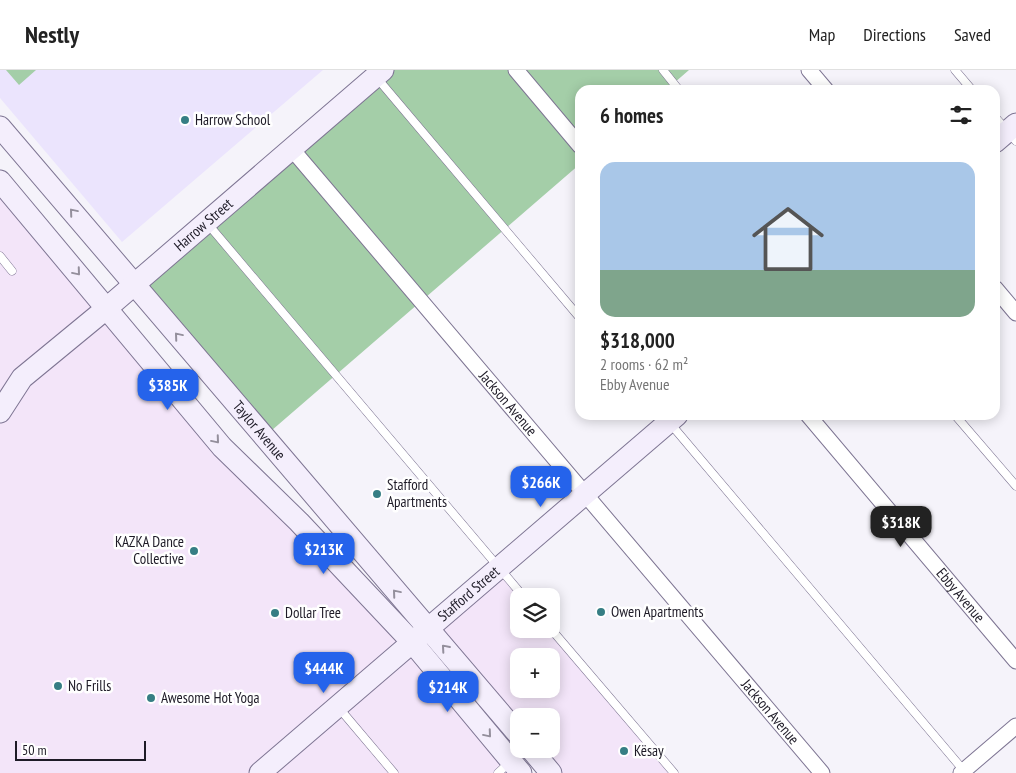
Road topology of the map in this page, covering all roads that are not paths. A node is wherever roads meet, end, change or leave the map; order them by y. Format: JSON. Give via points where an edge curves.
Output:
{"nodes":[{"id":1,"x":516,"y":70,"type":"edge"},
{"id":2,"x":663,"y":70,"type":"edge"},
{"id":3,"x":809,"y":70,"type":"edge"},
{"id":4,"x":955,"y":70,"type":"edge"},
{"id":5,"x":380,"y":73,"type":"edge"},
{"id":6,"x":676,"y":85,"type":"edge"},
{"id":7,"x":822,"y":85,"type":"edge"},
{"id":8,"x":968,"y":85,"type":"edge"},
{"id":9,"x":0,"y":127,"type":"edge"},
{"id":10,"x":575,"y":140,"type":"edge"},
{"id":11,"x":291,"y":148,"type":"junction"},
{"id":12,"x":0,"y":181,"type":"edge"},
{"id":13,"x":206,"y":222,"type":"junction"},
{"id":14,"x":0,"y":256,"type":"edge"},
{"id":15,"x":12,"y":271,"type":"dead end"},
{"id":16,"x":134,"y":284,"type":"junction"},
{"id":17,"x":1000,"y":294,"type":"edge"},
{"id":18,"x":107,"y":308,"type":"junction"},
{"id":19,"x":575,"y":312,"type":"edge"},
{"id":20,"x":1016,"y":313,"type":"edge"},
{"id":21,"x":0,"y":412,"type":"edge"},
{"id":22,"x":667,"y":420,"type":"edge"},
{"id":23,"x":672,"y":420,"type":"edge"},
{"id":24,"x":812,"y":420,"type":"edge"},
{"id":25,"x":959,"y":420,"type":"edge"},
{"id":26,"x":1016,"y":486,"type":"edge"},
{"id":27,"x":584,"y":495,"type":"junction"},
{"id":28,"x":500,"y":568,"type":"junction"},
{"id":29,"x":516,"y":588,"type":"edge"},
{"id":30,"x":420,"y":636,"type":"junction"},
{"id":31,"x":559,"y":638,"type":"edge"},
{"id":32,"x":1016,"y":661,"type":"edge"},
{"id":33,"x":338,"y":706,"type":"junction"},
{"id":34,"x":510,"y":726,"type":"edge"},
{"id":35,"x":1016,"y":726,"type":"edge"},
{"id":36,"x":538,"y":758,"type":"edge"},
{"id":37,"x":510,"y":769,"type":"edge"},
{"id":38,"x":964,"y":772,"type":"edge"},
{"id":39,"x":260,"y":773,"type":"edge"},
{"id":40,"x":394,"y":773,"type":"edge"},
{"id":41,"x":551,"y":773,"type":"edge"},
{"id":42,"x":674,"y":773,"type":"edge"},
{"id":43,"x":822,"y":773,"type":"edge"}],
"edges":[{"from":1,"to":10,"type":"street"},
{"from":2,"to":6,"type":"lane"},
{"from":3,"to":7,"type":"street"},
{"from":4,"to":8,"type":"lane"},
{"from":5,"to":11,"type":"main road","name":"Harrow Street"},
{"from":5,"to":19,"type":"lane"},
{"from":16,"to":9,"type":"main road","name":"Taylor Avenue","one_way":true},
{"from":11,"to":13,"type":"main road","name":"Harrow Street"},
{"from":11,"to":27,"type":"street","name":"Jackson Avenue"},
{"from":12,"to":18,"type":"main road","name":"Taylor Avenue","one_way":true},
{"from":13,"to":16,"type":"main road","name":"Harrow Street"},
{"from":13,"to":28,"type":"lane"},
{"from":14,"to":15,"type":"lane"},
{"from":16,"to":18,"type":"main road","name":"Harrow Street"},
{"from":30,"to":16,"type":"main road","name":"Taylor Avenue","one_way":true},
{"from":17,"to":20,"type":"street"},
{"from":18,"to":21,"type":"main road","name":"Harrow Street","via":[[22,378]]},
{"from":18,"to":30,"type":"main road","name":"Taylor Avenue","one_way":true,"via":[[222,447]]},
{"from":22,"to":27,"type":"main road","name":"Stafford Street"},
{"from":23,"to":38,"type":"lane"},
{"from":24,"to":32,"type":"street","name":"Ebby Avenue"},
{"from":25,"to":26,"type":"lane"},
{"from":27,"to":28,"type":"main road","name":"Stafford Street"},
{"from":27,"to":43,"type":"street","name":"Jackson Avenue"},
{"from":28,"to":29,"type":"lane"},
{"from":28,"to":30,"type":"main road","name":"Stafford Street"},
{"from":30,"to":33,"type":"main road","name":"Stafford Street"},
{"from":34,"to":30,"type":"main road","name":"Taylor Avenue","one_way":true},
{"from":30,"to":37,"type":"main road","name":"Taylor Avenue","one_way":true},
{"from":31,"to":42,"type":"lane"},
{"from":33,"to":39,"type":"main road","name":"Stafford Street"},
{"from":33,"to":40,"type":"lane"},
{"from":35,"to":38,"type":"street"},
{"from":36,"to":41,"type":"main road"}]}
